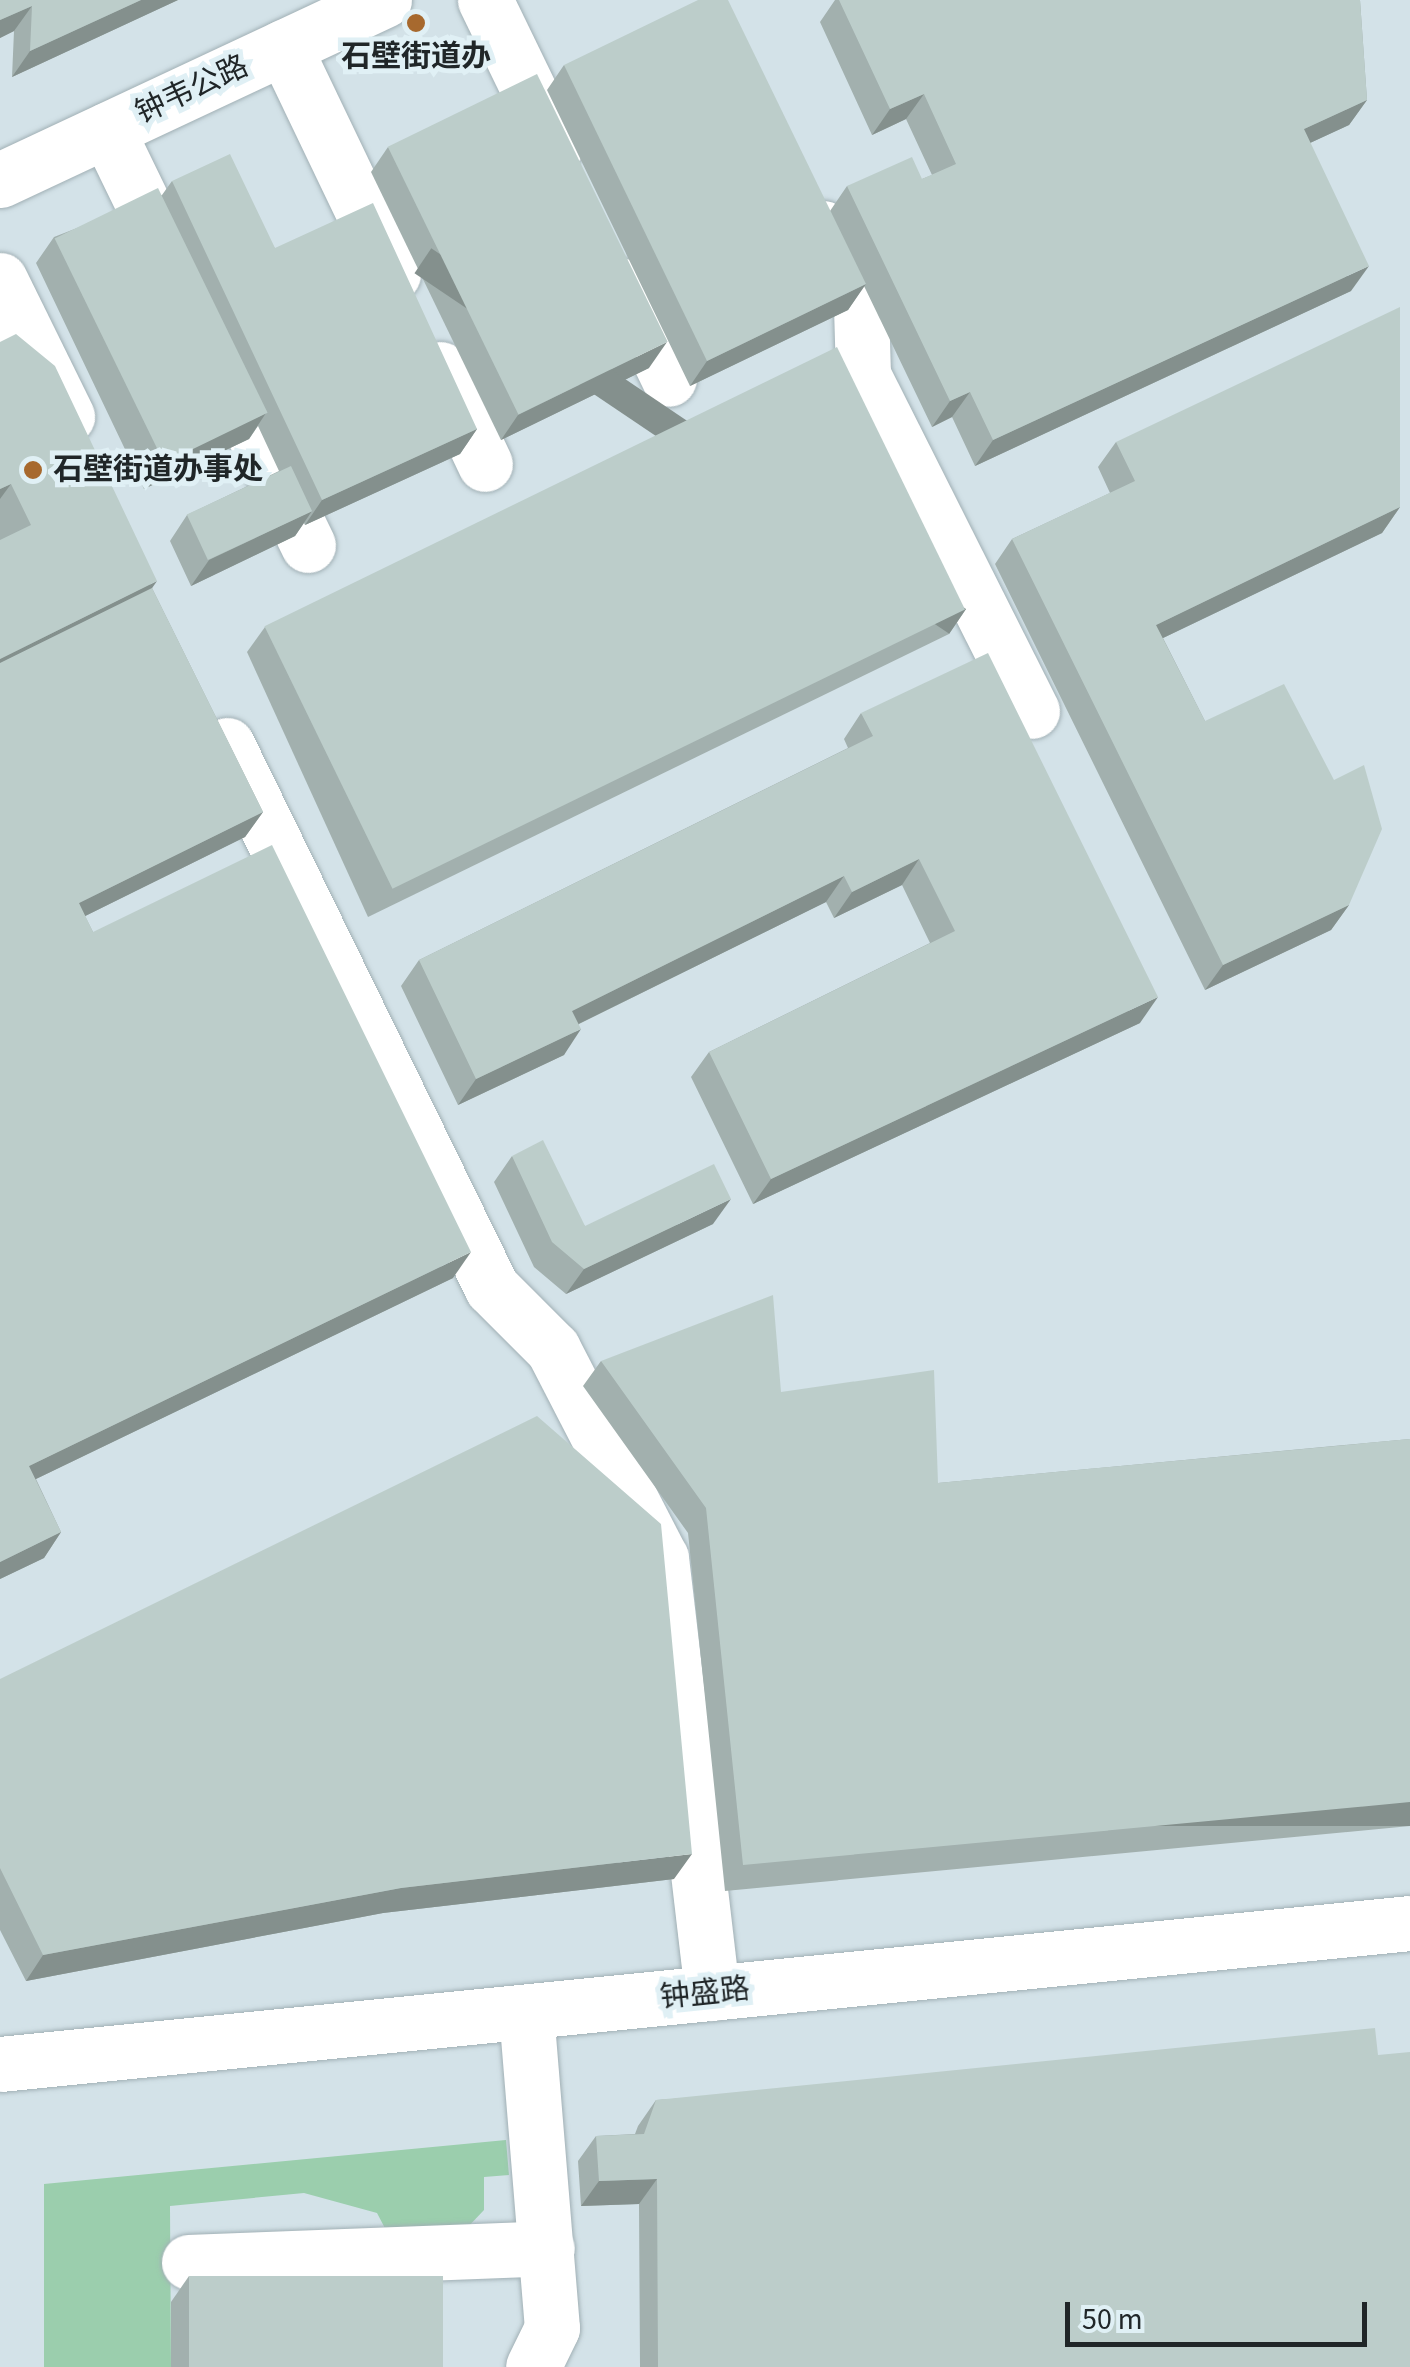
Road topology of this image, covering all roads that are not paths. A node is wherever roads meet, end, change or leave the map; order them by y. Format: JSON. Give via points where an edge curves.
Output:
{"nodes":[{"id":1,"x":384,"y":0,"type":"edge"},
{"id":2,"x":485,"y":0,"type":"edge"},
{"id":3,"x":284,"y":47,"type":"junction"},
{"id":4,"x":107,"y":130,"type":"junction"},
{"id":5,"x":0,"y":180,"type":"edge"},
{"id":6,"x":804,"y":188,"type":"edge"},
{"id":7,"x":577,"y":189,"type":"edge"},
{"id":8,"x":602,"y":241,"type":"edge"},
{"id":9,"x":0,"y":280,"type":"edge"},
{"id":10,"x":669,"y":379,"type":"dead end"},
{"id":11,"x":86,"y":457,"type":"edge"},
{"id":12,"x":485,"y":464,"type":"dead end"},
{"id":13,"x":308,"y":544,"type":"edge"},
{"id":14,"x":207,"y":704,"type":"edge"},
{"id":15,"x":1032,"y":711,"type":"dead end"},
{"id":16,"x":1410,"y":1923,"type":"edge"},
{"id":17,"x":712,"y":1993,"type":"junction"},
{"id":18,"x":526,"y":2012,"type":"junction"},
{"id":19,"x":0,"y":2064,"type":"edge"},
{"id":20,"x":547,"y":2248,"type":"junction"},
{"id":21,"x":189,"y":2262,"type":"dead end"},
{"id":22,"x":533,"y":2367,"type":"edge"}],
"edges":[{"from":1,"to":3,"type":"street","name":"钟韦公路"},
{"from":2,"to":7,"type":"street"},
{"from":3,"to":4,"type":"street","name":"钟韦公路"},
{"from":3,"to":12,"type":"street"},
{"from":4,"to":5,"type":"street","name":"钟韦公路"},
{"from":4,"to":13,"type":"street"},
{"from":6,"to":15,"type":"street","via":[[862,307],[863,376]]},
{"from":8,"to":10,"type":"street"},
{"from":9,"to":11,"type":"street"},
{"from":14,"to":17,"type":"street","via":[[492,1288],[553,1350],[661,1558]]},
{"from":16,"to":17,"type":"street","name":"钟盛路"},
{"from":17,"to":18,"type":"street","name":"钟盛路"},
{"from":18,"to":19,"type":"street","name":"钟盛路"},
{"from":18,"to":20,"type":"street"},
{"from":20,"to":21,"type":"street"},
{"from":20,"to":22,"type":"street","via":[[552,2328]]}]}
